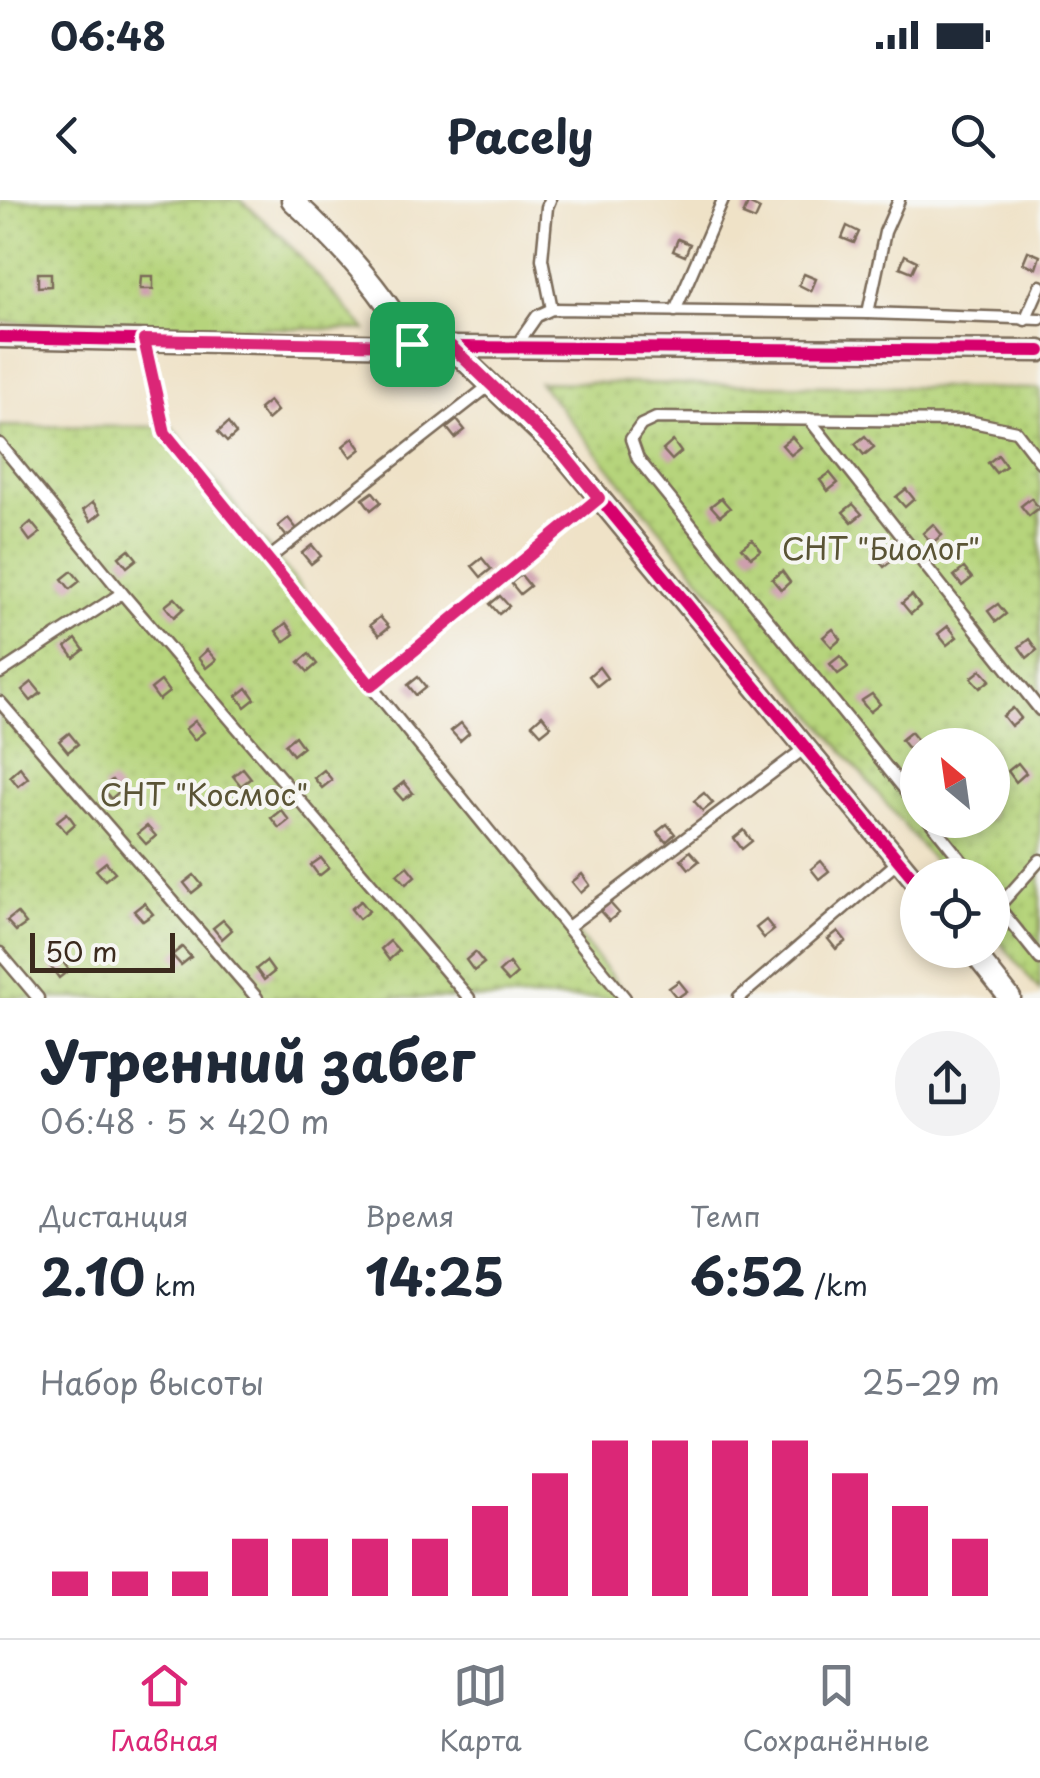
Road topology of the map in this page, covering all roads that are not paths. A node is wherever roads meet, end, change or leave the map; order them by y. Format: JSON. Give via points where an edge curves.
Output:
{"nodes":[{"id":1,"x":550,"y":200,"type":"edge"},
{"id":2,"x":723,"y":200,"type":"edge"},
{"id":3,"x":899,"y":200,"type":"edge"},
{"id":4,"x":302,"y":204,"type":"edge"},
{"id":5,"x":1040,"y":286,"type":"edge"},
{"id":6,"x":552,"y":309,"type":"junction"},
{"id":7,"x":674,"y":311,"type":"junction"},
{"id":8,"x":868,"y":313,"type":"junction"},
{"id":9,"x":1025,"y":320,"type":"junction"},
{"id":10,"x":1040,"y":320,"type":"edge"},
{"id":11,"x":0,"y":337,"type":"edge"},
{"id":12,"x":144,"y":340,"type":"junction"},
{"id":13,"x":412,"y":344,"type":"junction"},
{"id":14,"x":451,"y":346,"type":"junction"},
{"id":15,"x":516,"y":347,"type":"junction"},
{"id":16,"x":1040,"y":351,"type":"edge"},
{"id":17,"x":490,"y":384,"type":"junction"},
{"id":18,"x":809,"y":419,"type":"junction"},
{"id":19,"x":0,"y":444,"type":"edge"},
{"id":20,"x":1040,"y":462,"type":"edge"},
{"id":21,"x":599,"y":498,"type":"junction"},
{"id":22,"x":268,"y":560,"type":"junction"},
{"id":23,"x":122,"y":593,"type":"junction"},
{"id":24,"x":0,"y":673,"type":"edge"},
{"id":25,"x":371,"y":686,"type":"junction"},
{"id":26,"x":0,"y":702,"type":"edge"},
{"id":27,"x":1040,"y":710,"type":"edge"},
{"id":28,"x":806,"y":748,"type":"junction"},
{"id":29,"x":900,"y":784,"type":"edge"},
{"id":30,"x":943,"y":838,"type":"edge"},
{"id":31,"x":959,"y":858,"type":"edge"},
{"id":32,"x":1040,"y":860,"type":"edge"},
{"id":33,"x":899,"y":861,"type":"joint"},
{"id":34,"x":1010,"y":889,"type":"edge"},
{"id":35,"x":1010,"y":921,"type":"edge"},
{"id":36,"x":568,"y":927,"type":"junction"},
{"id":37,"x":0,"y":953,"type":"edge"},
{"id":38,"x":1040,"y":958,"type":"edge"},
{"id":39,"x":986,"y":968,"type":"edge"},
{"id":40,"x":38,"y":998,"type":"edge"},
{"id":41,"x":257,"y":998,"type":"edge"},
{"id":42,"x":469,"y":998,"type":"edge"},
{"id":43,"x":626,"y":998,"type":"edge"},
{"id":44,"x":738,"y":998,"type":"edge"},
{"id":45,"x":1010,"y":998,"type":"edge"}],
"edges":[{"from":1,"to":6,"type":"lane","via":[[542,259]]},
{"from":2,"to":7,"type":"lane"},
{"from":3,"to":8,"type":"lane","via":[[885,232]]},
{"from":4,"to":13,"type":"street","via":[[376,288]]},
{"from":5,"to":9,"type":"lane"},
{"from":6,"to":7,"type":"lane"},
{"from":6,"to":15,"type":"lane","via":[[537,316]]},
{"from":7,"to":8,"type":"lane"},
{"from":8,"to":9,"type":"lane"},
{"from":9,"to":10,"type":"lane"},
{"from":11,"to":12,"type":"street"},
{"from":12,"to":13,"type":"street"},
{"from":12,"to":22,"type":"lane","via":[[165,433]]},
{"from":13,"to":14,"type":"street"},
{"from":14,"to":15,"type":"street"},
{"from":14,"to":17,"type":"street"},
{"from":15,"to":16,"type":"street"},
{"from":17,"to":21,"type":"street"},
{"from":17,"to":22,"type":"lane"},
{"from":18,"to":20,"type":"lane","via":[[968,420],[1016,432]]},
{"from":18,"to":27,"type":"lane"},
{"from":18,"to":29,"type":"lane","via":[[656,418],[632,439],[638,459]]},
{"from":19,"to":23,"type":"lane"},
{"from":21,"to":25,"type":"lane"},
{"from":21,"to":28,"type":"street"},
{"from":22,"to":25,"type":"lane"},
{"from":23,"to":24,"type":"lane"},
{"from":23,"to":42,"type":"lane"},
{"from":25,"to":36,"type":"lane"},
{"from":26,"to":41,"type":"lane"},
{"from":28,"to":33,"type":"street"},
{"from":28,"to":36,"type":"lane"},
{"from":30,"to":31,"type":"lane"},
{"from":32,"to":34,"type":"lane"},
{"from":33,"to":44,"type":"lane"},
{"from":35,"to":38,"type":"lane"},
{"from":36,"to":43,"type":"lane"},
{"from":37,"to":40,"type":"lane"},
{"from":39,"to":45,"type":"street"}]}
